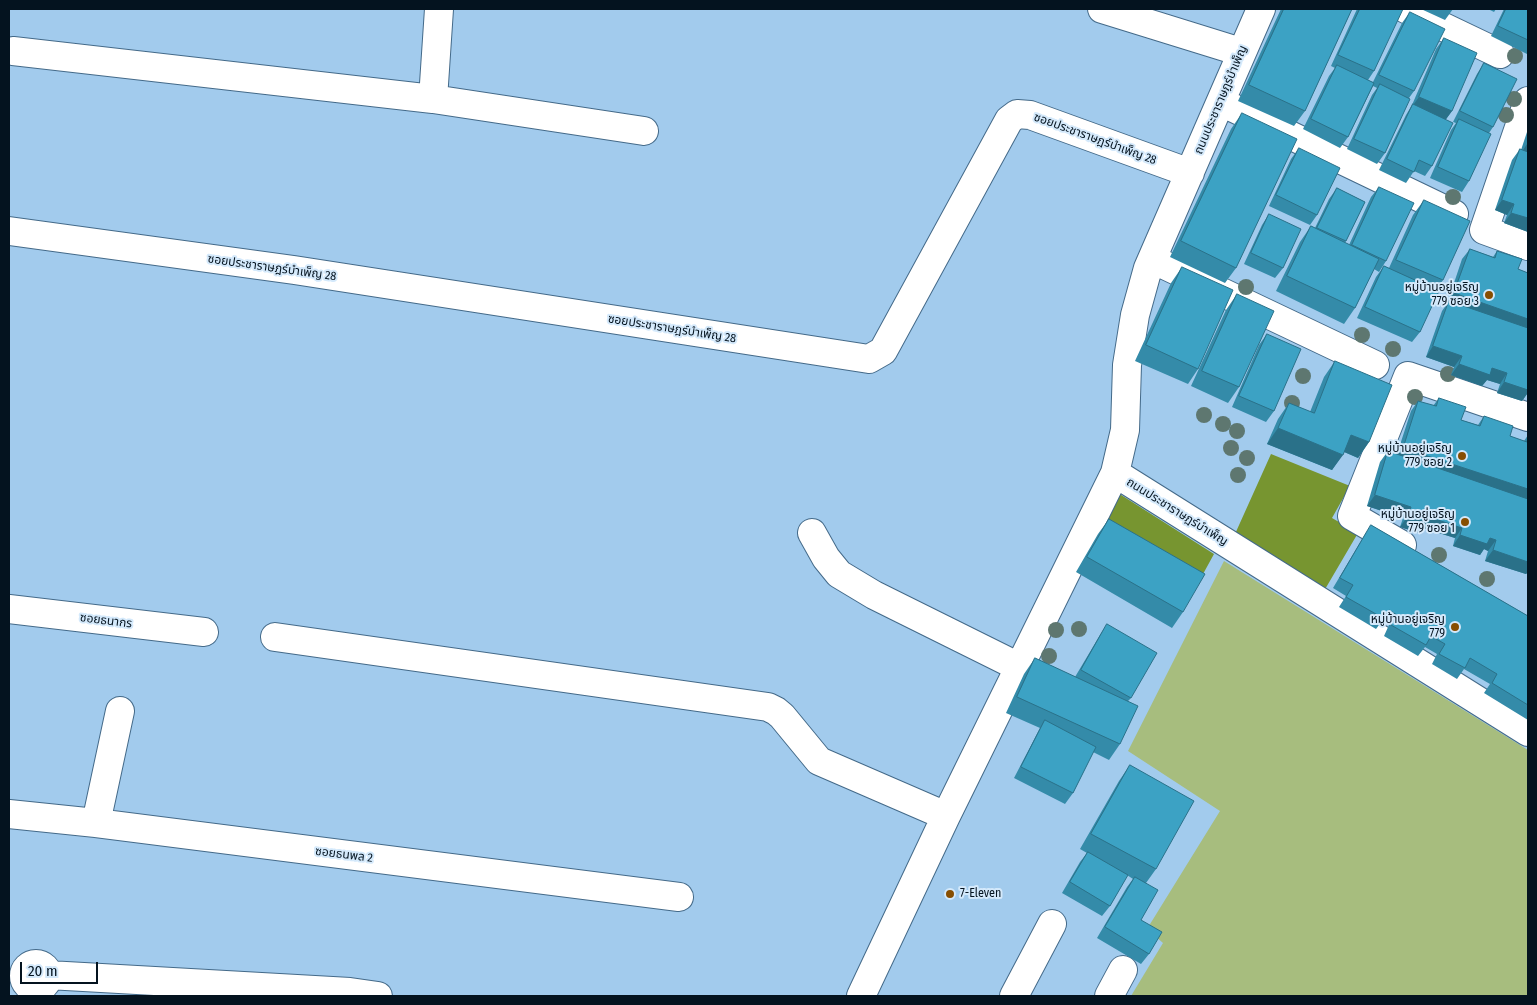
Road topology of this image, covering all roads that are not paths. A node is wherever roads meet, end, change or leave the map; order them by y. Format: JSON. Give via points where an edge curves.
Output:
{"nodes":[{"id":1,"x":439,"y":9,"type":"edge"},
{"id":2,"x":1102,"y":9,"type":"edge"},
{"id":3,"x":1262,"y":9,"type":"edge"},
{"id":4,"x":1406,"y":9,"type":"edge"},
{"id":5,"x":14,"y":51,"type":"dead end"},
{"id":6,"x":1241,"y":52,"type":"junction"},
{"id":7,"x":1500,"y":54,"type":"dead end"},
{"id":8,"x":434,"y":100,"type":"junction"},
{"id":9,"x":1528,"y":101,"type":"edge"},
{"id":10,"x":1221,"y":102,"type":"junction"},
{"id":11,"x":644,"y":131,"type":"dead end"},
{"id":12,"x":1190,"y":173,"type":"junction"},
{"id":13,"x":1454,"y":214,"type":"edge"},
{"id":14,"x":9,"y":231,"type":"edge"},
{"id":15,"x":1528,"y":246,"type":"edge"},
{"id":16,"x":1152,"y":259,"type":"junction"},
{"id":17,"x":1375,"y":365,"type":"dead end"},
{"id":18,"x":1528,"y":418,"type":"edge"},
{"id":19,"x":1115,"y":473,"type":"junction"},
{"id":20,"x":812,"y":533,"type":"dead end"},
{"id":21,"x":1422,"y":557,"type":"edge"},
{"id":22,"x":9,"y":609,"type":"edge"},
{"id":23,"x":204,"y":632,"type":"dead end"},
{"id":24,"x":275,"y":638,"type":"dead end"},
{"id":25,"x":1019,"y":668,"type":"junction"},
{"id":26,"x":120,"y":711,"type":"dead end"},
{"id":27,"x":1528,"y":732,"type":"edge"},
{"id":28,"x":9,"y":814,"type":"edge"},
{"id":29,"x":946,"y":816,"type":"junction"},
{"id":30,"x":96,"y":823,"type":"junction"},
{"id":31,"x":679,"y":897,"type":"dead end"},
{"id":32,"x":1052,"y":924,"type":"dead end"},
{"id":33,"x":1124,"y":970,"type":"dead end"},
{"id":34,"x":27,"y":976,"type":"edge"},
{"id":35,"x":378,"y":996,"type":"edge"},
{"id":36,"x":861,"y":996,"type":"edge"},
{"id":37,"x":1014,"y":996,"type":"edge"},
{"id":38,"x":1108,"y":996,"type":"edge"}],
"edges":[{"from":1,"to":8,"type":"street"},
{"from":2,"to":6,"type":"street"},
{"from":3,"to":6,"type":"street","name":"ถนนประชาราษฎร์บำเพ็ญ"},
{"from":4,"to":7,"type":"street"},
{"from":5,"to":8,"type":"street"},
{"from":6,"to":10,"type":"street","name":"ถนนประชาราษฎร์บำเพ็ญ"},
{"from":8,"to":11,"type":"street"},
{"from":9,"to":15,"type":"street","via":[[1484,230]]},
{"from":10,"to":12,"type":"street","name":"ถนนประชาราษฎร์บำเพ็ญ"},
{"from":10,"to":13,"type":"street"},
{"from":12,"to":14,"type":"street","name":"ซอยประชาราษฎร์บำเพ็ญ 28","via":[[1030,115],[1017,114],[1009,120],[883,350],[870,359],[294,270]]},
{"from":12,"to":16,"type":"street","name":"ถนนประชาราษฎร์บำเพ็ญ"},
{"from":16,"to":17,"type":"street"},
{"from":16,"to":19,"type":"street","name":"ถนนประชาราษฎร์บำเพ็ญ","via":[[1135,315],[1127,364],[1125,430]]},
{"from":18,"to":21,"type":"street","via":[[1408,376],[1352,516]]},
{"from":19,"to":25,"type":"street"},
{"from":19,"to":27,"type":"street","name":"ถนนประชาราษฎร์บำเพ็ญ"},
{"from":20,"to":25,"type":"street","via":[[839,574]]},
{"from":22,"to":23,"type":"street","name":"ซอยธนากร"},
{"from":24,"to":29,"type":"street","via":[[768,707],[782,716],[819,761]]},
{"from":25,"to":29,"type":"street"},
{"from":26,"to":30,"type":"street"},
{"from":28,"to":30,"type":"street","name":"ซอยธนพล 2"},
{"from":29,"to":36,"type":"street"},
{"from":30,"to":31,"type":"street","name":"ซอยธนพล 2"},
{"from":32,"to":37,"type":"street"},
{"from":33,"to":38,"type":"street"},
{"from":34,"to":35,"type":"street"}]}
